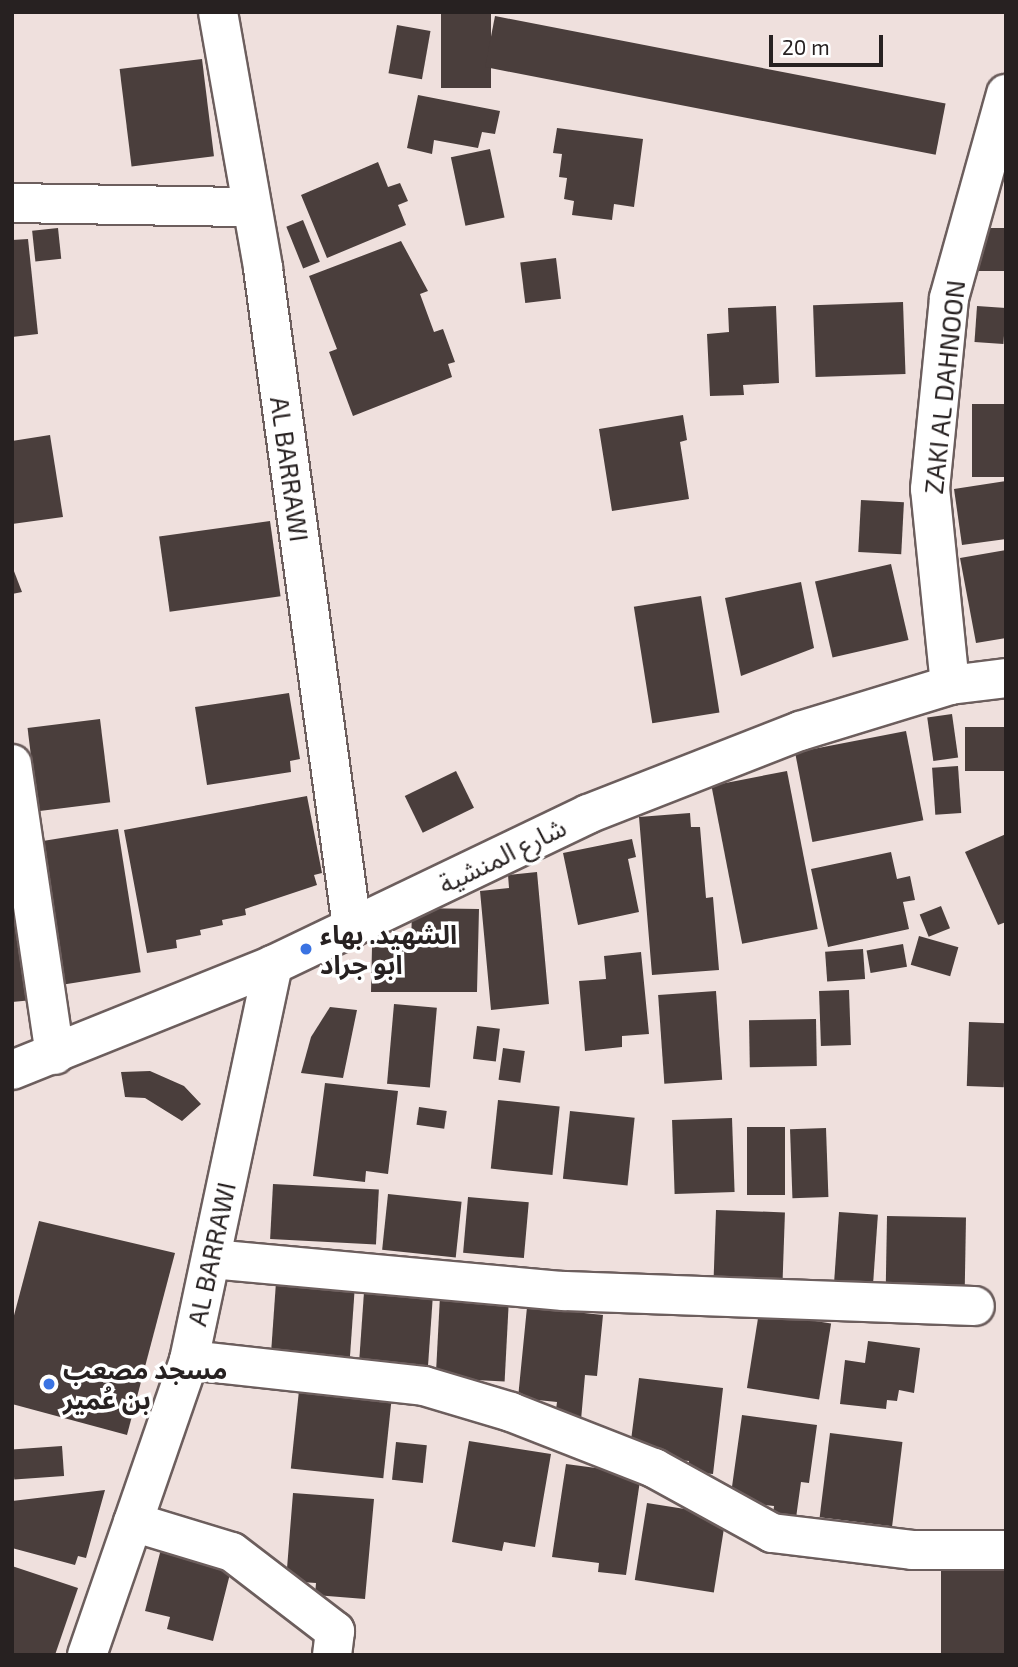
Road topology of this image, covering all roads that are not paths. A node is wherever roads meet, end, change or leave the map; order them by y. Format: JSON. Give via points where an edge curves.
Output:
{"nodes":[{"id":1,"x":218,"y":12,"type":"edge"},
{"id":2,"x":1006,"y":94,"type":"edge"},
{"id":3,"x":12,"y":203,"type":"edge"},
{"id":4,"x":252,"y":207,"type":"junction"},
{"id":5,"x":1006,"y":678,"type":"edge"},
{"id":6,"x":950,"y":685,"type":"junction"},
{"id":7,"x":12,"y":764,"type":"edge"},
{"id":8,"x":352,"y":927,"type":"junction"},
{"id":9,"x":273,"y":965,"type":"junction"},
{"id":10,"x":55,"y":1055,"type":"junction"},
{"id":11,"x":12,"y":1070,"type":"edge"},
{"id":12,"x":211,"y":1259,"type":"junction"},
{"id":13,"x":975,"y":1306,"type":"dead end"},
{"id":14,"x":189,"y":1360,"type":"junction"},
{"id":15,"x":133,"y":1522,"type":"junction"},
{"id":16,"x":1006,"y":1550,"type":"edge"},
{"id":17,"x":87,"y":1655,"type":"edge"},
{"id":18,"x":332,"y":1655,"type":"edge"}],
"edges":[{"from":1,"to":4,"type":"street","name":"AL BARRAWI"},
{"from":2,"to":6,"type":"street","name":"ZAKI AL DAHNOON","via":[[949,298],[931,475]]},
{"from":3,"to":4,"type":"street"},
{"from":4,"to":8,"type":"street","name":"AL BARRAWI"},
{"from":5,"to":6,"type":"street","name":"شارع المنشية"},
{"from":6,"to":8,"type":"street","name":"شارع المنشية","via":[[800,731],[588,814]]},
{"from":7,"to":10,"type":"street"},
{"from":8,"to":9,"type":"street","name":"شارع المنشية"},
{"from":9,"to":10,"type":"street","name":"شارع المنشية"},
{"from":9,"to":12,"type":"street","name":"AL BARRAWI"},
{"from":10,"to":11,"type":"street","name":"شارع المنشية"},
{"from":12,"to":13,"type":"street","via":[[564,1291]]},
{"from":12,"to":14,"type":"street","name":"AL BARRAWI"},
{"from":14,"to":15,"type":"street","name":"AL BARRAWI"},
{"from":14,"to":16,"type":"street","via":[[424,1386],[654,1468],[772,1533],[912,1550]]},
{"from":15,"to":17,"type":"street","name":"AL BARRAWI"},
{"from":15,"to":18,"type":"street","via":[[232,1552],[335,1631]]}]}
